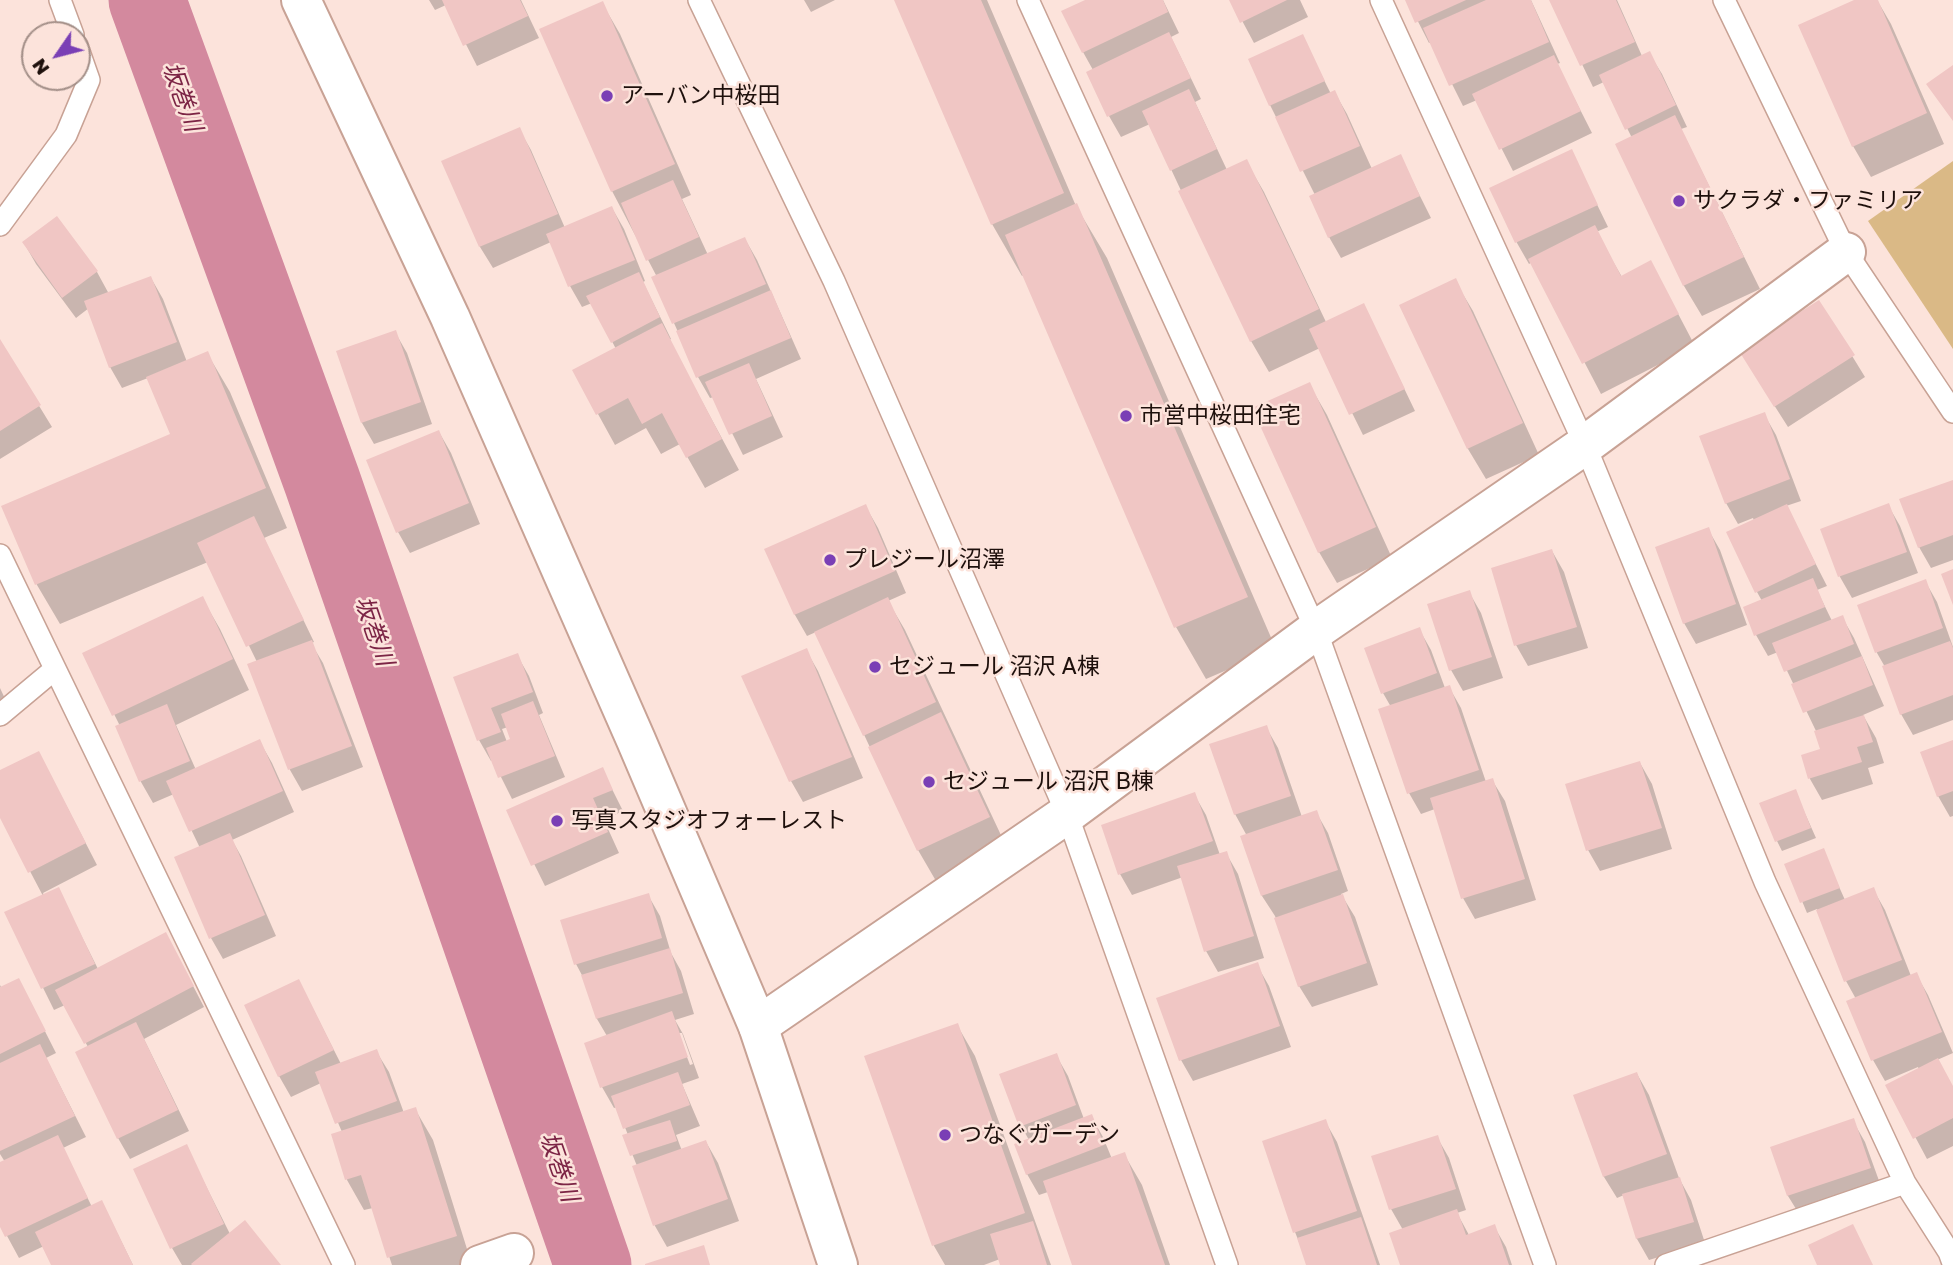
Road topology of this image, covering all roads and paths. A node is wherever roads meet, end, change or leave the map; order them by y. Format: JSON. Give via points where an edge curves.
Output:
{"nodes":[{"id":1,"x":61,"y":0,"type":"edge"},
{"id":2,"x":301,"y":0,"type":"edge"},
{"id":3,"x":699,"y":0,"type":"edge"},
{"id":4,"x":1028,"y":0,"type":"edge"},
{"id":5,"x":1381,"y":0,"type":"edge"},
{"id":6,"x":1724,"y":0,"type":"edge"},
{"id":7,"x":68,"y":21,"type":"edge"},
{"id":8,"x":84,"y":91,"type":"edge"},
{"id":9,"x":0,"y":225,"type":"edge"},
{"id":10,"x":1846,"y":252,"type":"junction"},
{"id":11,"x":1953,"y":412,"type":"edge"},
{"id":12,"x":1585,"y":444,"type":"junction"},
{"id":13,"x":0,"y":555,"type":"edge"},
{"id":14,"x":1316,"y":630,"type":"junction"},
{"id":15,"x":55,"y":669,"type":"junction"},
{"id":16,"x":0,"y":715,"type":"edge"},
{"id":17,"x":1067,"y":814,"type":"junction"},
{"id":18,"x":758,"y":1026,"type":"junction"},
{"id":19,"x":1905,"y":1183,"type":"junction"},
{"id":20,"x":1953,"y":1263,"type":"edge"},
{"id":21,"x":344,"y":1265,"type":"edge"},
{"id":22,"x":838,"y":1265,"type":"edge"},
{"id":23,"x":1227,"y":1265,"type":"edge"},
{"id":24,"x":1545,"y":1265,"type":"edge"},
{"id":25,"x":1666,"y":1265,"type":"edge"}],
"edges":[{"from":1,"to":7,"type":"lane"},
{"from":2,"to":18,"type":"street","via":[[450,317]]},
{"from":3,"to":17,"type":"lane","via":[[834,281]]},
{"from":4,"to":14,"type":"lane"},
{"from":5,"to":12,"type":"lane"},
{"from":6,"to":10,"type":"lane"},
{"from":8,"to":9,"type":"lane","via":[[66,135]]},
{"from":10,"to":11,"type":"lane"},
{"from":10,"to":12,"type":"street"},
{"from":12,"to":14,"type":"street"},
{"from":12,"to":19,"type":"lane","via":[[1765,882]]},
{"from":13,"to":15,"type":"lane"},
{"from":14,"to":17,"type":"street"},
{"from":14,"to":24,"type":"lane"},
{"from":15,"to":16,"type":"lane"},
{"from":15,"to":21,"type":"lane"},
{"from":17,"to":18,"type":"street"},
{"from":17,"to":23,"type":"lane"},
{"from":18,"to":22,"type":"street"},
{"from":19,"to":20,"type":"lane"},
{"from":19,"to":25,"type":"lane"}]}
